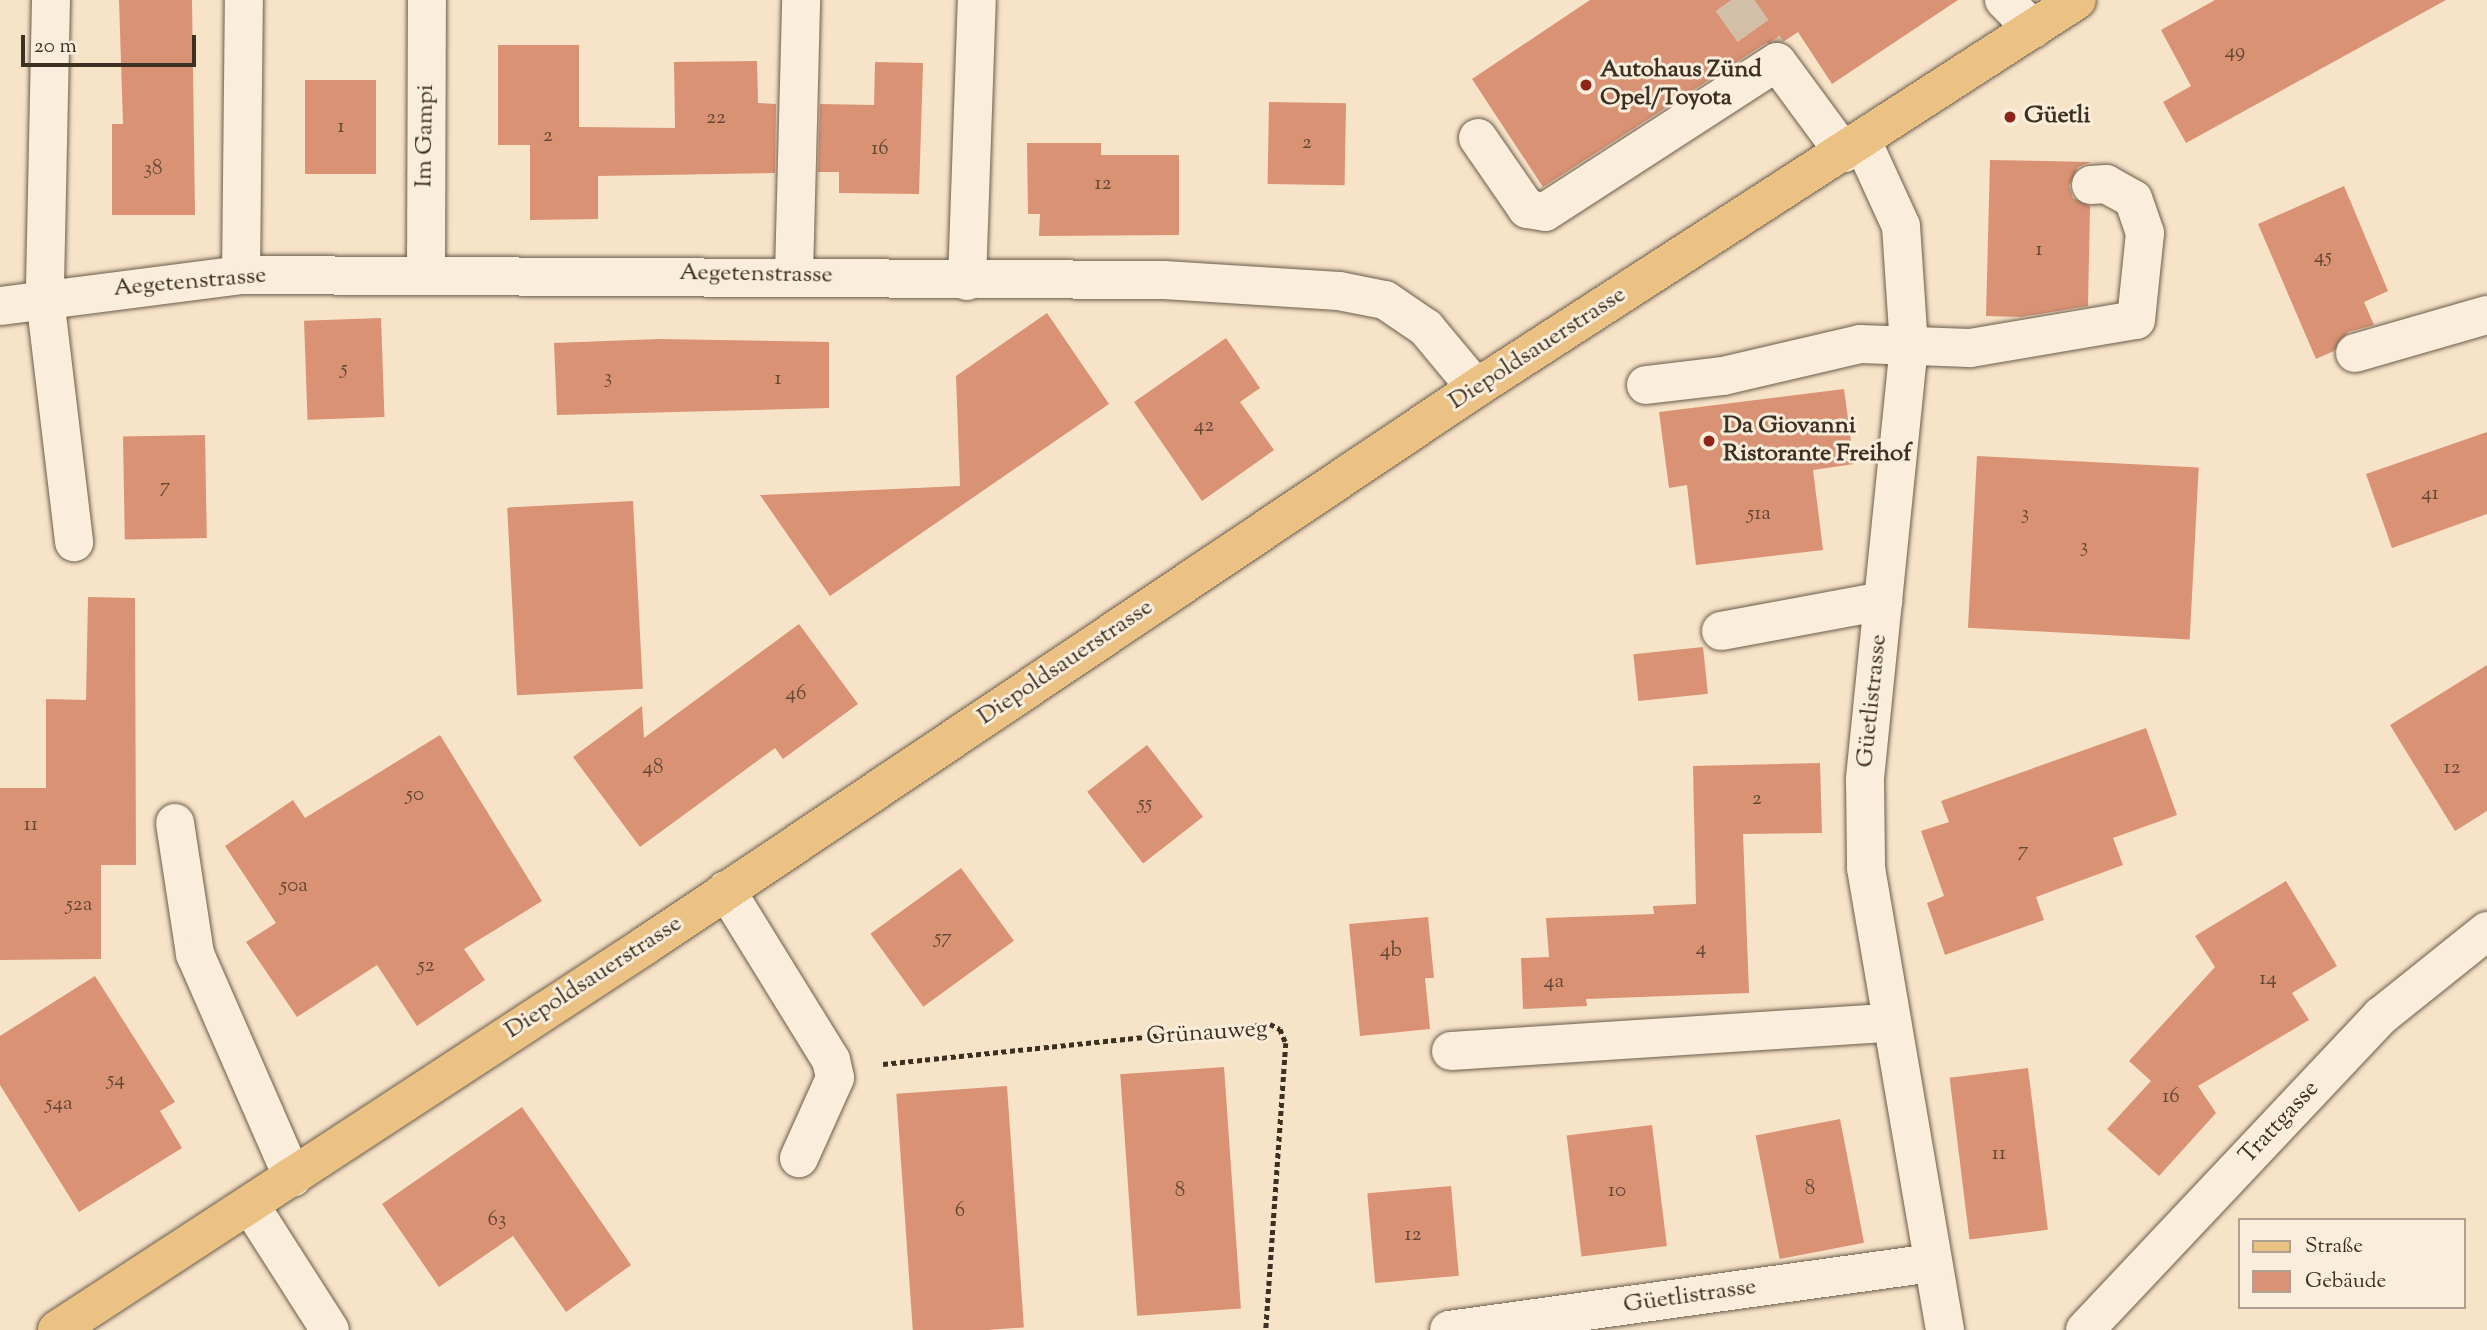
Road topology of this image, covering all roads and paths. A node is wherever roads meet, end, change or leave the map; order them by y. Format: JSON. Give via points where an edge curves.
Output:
{"nodes":[{"id":1,"x":51,"y":0,"type":"edge"},
{"id":2,"x":244,"y":0,"type":"edge"},
{"id":3,"x":427,"y":0,"type":"edge"},
{"id":4,"x":801,"y":0,"type":"edge"},
{"id":5,"x":977,"y":0,"type":"edge"},
{"id":6,"x":2004,"y":0,"type":"edge"},
{"id":7,"x":2077,"y":0,"type":"edge"},
{"id":8,"x":2033,"y":29,"type":"junction"},
{"id":9,"x":1478,"y":138,"type":"dead end"},
{"id":10,"x":1853,"y":148,"type":"junction"},
{"id":11,"x":2091,"y":185,"type":"dead end"},
{"id":12,"x":426,"y":272,"type":"junction"},
{"id":13,"x":794,"y":274,"type":"junction"},
{"id":14,"x":240,"y":275,"type":"junction"},
{"id":15,"x":967,"y":281,"type":"junction"},
{"id":16,"x":45,"y":298,"type":"junction"},
{"id":17,"x":0,"y":306,"type":"edge"},
{"id":18,"x":2487,"y":315,"type":"edge"},
{"id":19,"x":1909,"y":345,"type":"junction"},
{"id":20,"x":2355,"y":353,"type":"dead end"},
{"id":21,"x":1646,"y":385,"type":"dead end"},
{"id":22,"x":1476,"y":388,"type":"junction"},
{"id":23,"x":74,"y":542,"type":"dead end"},
{"id":24,"x":1883,"y":601,"type":"junction"},
{"id":25,"x":1721,"y":631,"type":"dead end"},
{"id":26,"x":174,"y":823,"type":"dead end"},
{"id":27,"x":726,"y":890,"type":"junction"},
{"id":28,"x":2487,"y":930,"type":"edge"},
{"id":29,"x":1889,"y":1023,"type":"junction"},
{"id":30,"x":1451,"y":1051,"type":"dead end"},
{"id":31,"x":833,"y":1070,"type":"junction"},
{"id":32,"x":799,"y":1158,"type":"dead end"},
{"id":33,"x":293,"y":1178,"type":"junction"},
{"id":34,"x":250,"y":1205,"type":"junction"},
{"id":35,"x":1930,"y":1263,"type":"junction"},
{"id":36,"x":57,"y":1330,"type":"edge"},
{"id":37,"x":330,"y":1330,"type":"edge"},
{"id":38,"x":1266,"y":1330,"type":"edge"},
{"id":39,"x":1449,"y":1330,"type":"edge"},
{"id":40,"x":1945,"y":1330,"type":"edge"},
{"id":41,"x":2085,"y":1330,"type":"edge"}],
"edges":[{"from":1,"to":16,"type":"street"},
{"from":2,"to":14,"type":"street"},
{"from":3,"to":12,"type":"street","name":"Im Gampi"},
{"from":4,"to":13,"type":"street"},
{"from":5,"to":15,"type":"street"},
{"from":6,"to":8,"type":"street"},
{"from":7,"to":8,"type":"main road","name":"Diepoldsauerstrasse"},
{"from":8,"to":10,"type":"main road","name":"Diepoldsauerstrasse"},
{"from":9,"to":10,"type":"street","name":"Güetlistrasse","via":[[1527,209],[1545,212],[1772,57]]},
{"from":10,"to":19,"type":"street","name":"Güetlistrasse","via":[[1900,226]]},
{"from":10,"to":22,"type":"main road","name":"Diepoldsauerstrasse"},
{"from":11,"to":19,"type":"street","via":[[2106,184],[2133,199],[2146,233],[2136,320],[1970,348]]},
{"from":12,"to":13,"type":"street","name":"Aegetenstrasse"},
{"from":12,"to":14,"type":"street","name":"Aegetenstrasse"},
{"from":13,"to":15,"type":"street","name":"Aegetenstrasse"},
{"from":14,"to":16,"type":"street","name":"Aegetenstrasse"},
{"from":15,"to":22,"type":"street","name":"Aegetenstrasse","via":[[1164,280],[1363,293],[1395,306],[1426,328]]},
{"from":16,"to":17,"type":"street","name":"Aegetenstrasse"},
{"from":16,"to":23,"type":"street"},
{"from":18,"to":20,"type":"street"},
{"from":19,"to":21,"type":"street","via":[[1860,344],[1723,376]]},
{"from":19,"to":24,"type":"street","name":"Güetlistrasse"},
{"from":22,"to":27,"type":"main road","name":"Diepoldsauerstrasse"},
{"from":24,"to":25,"type":"street"},
{"from":24,"to":29,"type":"street","name":"Güetlistrasse","via":[[1865,780],[1866,868]]},
{"from":26,"to":33,"type":"street","via":[[195,954]]},
{"from":27,"to":31,"type":"street"},
{"from":27,"to":33,"type":"main road","name":"Diepoldsauerstrasse"},
{"from":28,"to":41,"type":"street","name":"Trattgasse","via":[[2381,1016]]},
{"from":29,"to":30,"type":"street"},
{"from":29,"to":35,"type":"street","name":"Güetlistrasse"},
{"from":31,"to":32,"type":"street","via":[[835,1078]]},
{"from":31,"to":38,"type":"path","name":"Grünauweg","via":[[1270,1024],[1280,1029],[1286,1042]]},
{"from":33,"to":34,"type":"main road","name":"Diepoldsauerstrasse"},
{"from":34,"to":36,"type":"main road","name":"Diepoldsauerstrasse"},
{"from":34,"to":37,"type":"street"},
{"from":35,"to":39,"type":"street","name":"Güetlistrasse"},
{"from":35,"to":40,"type":"street","name":"Güetlistrasse"}]}
